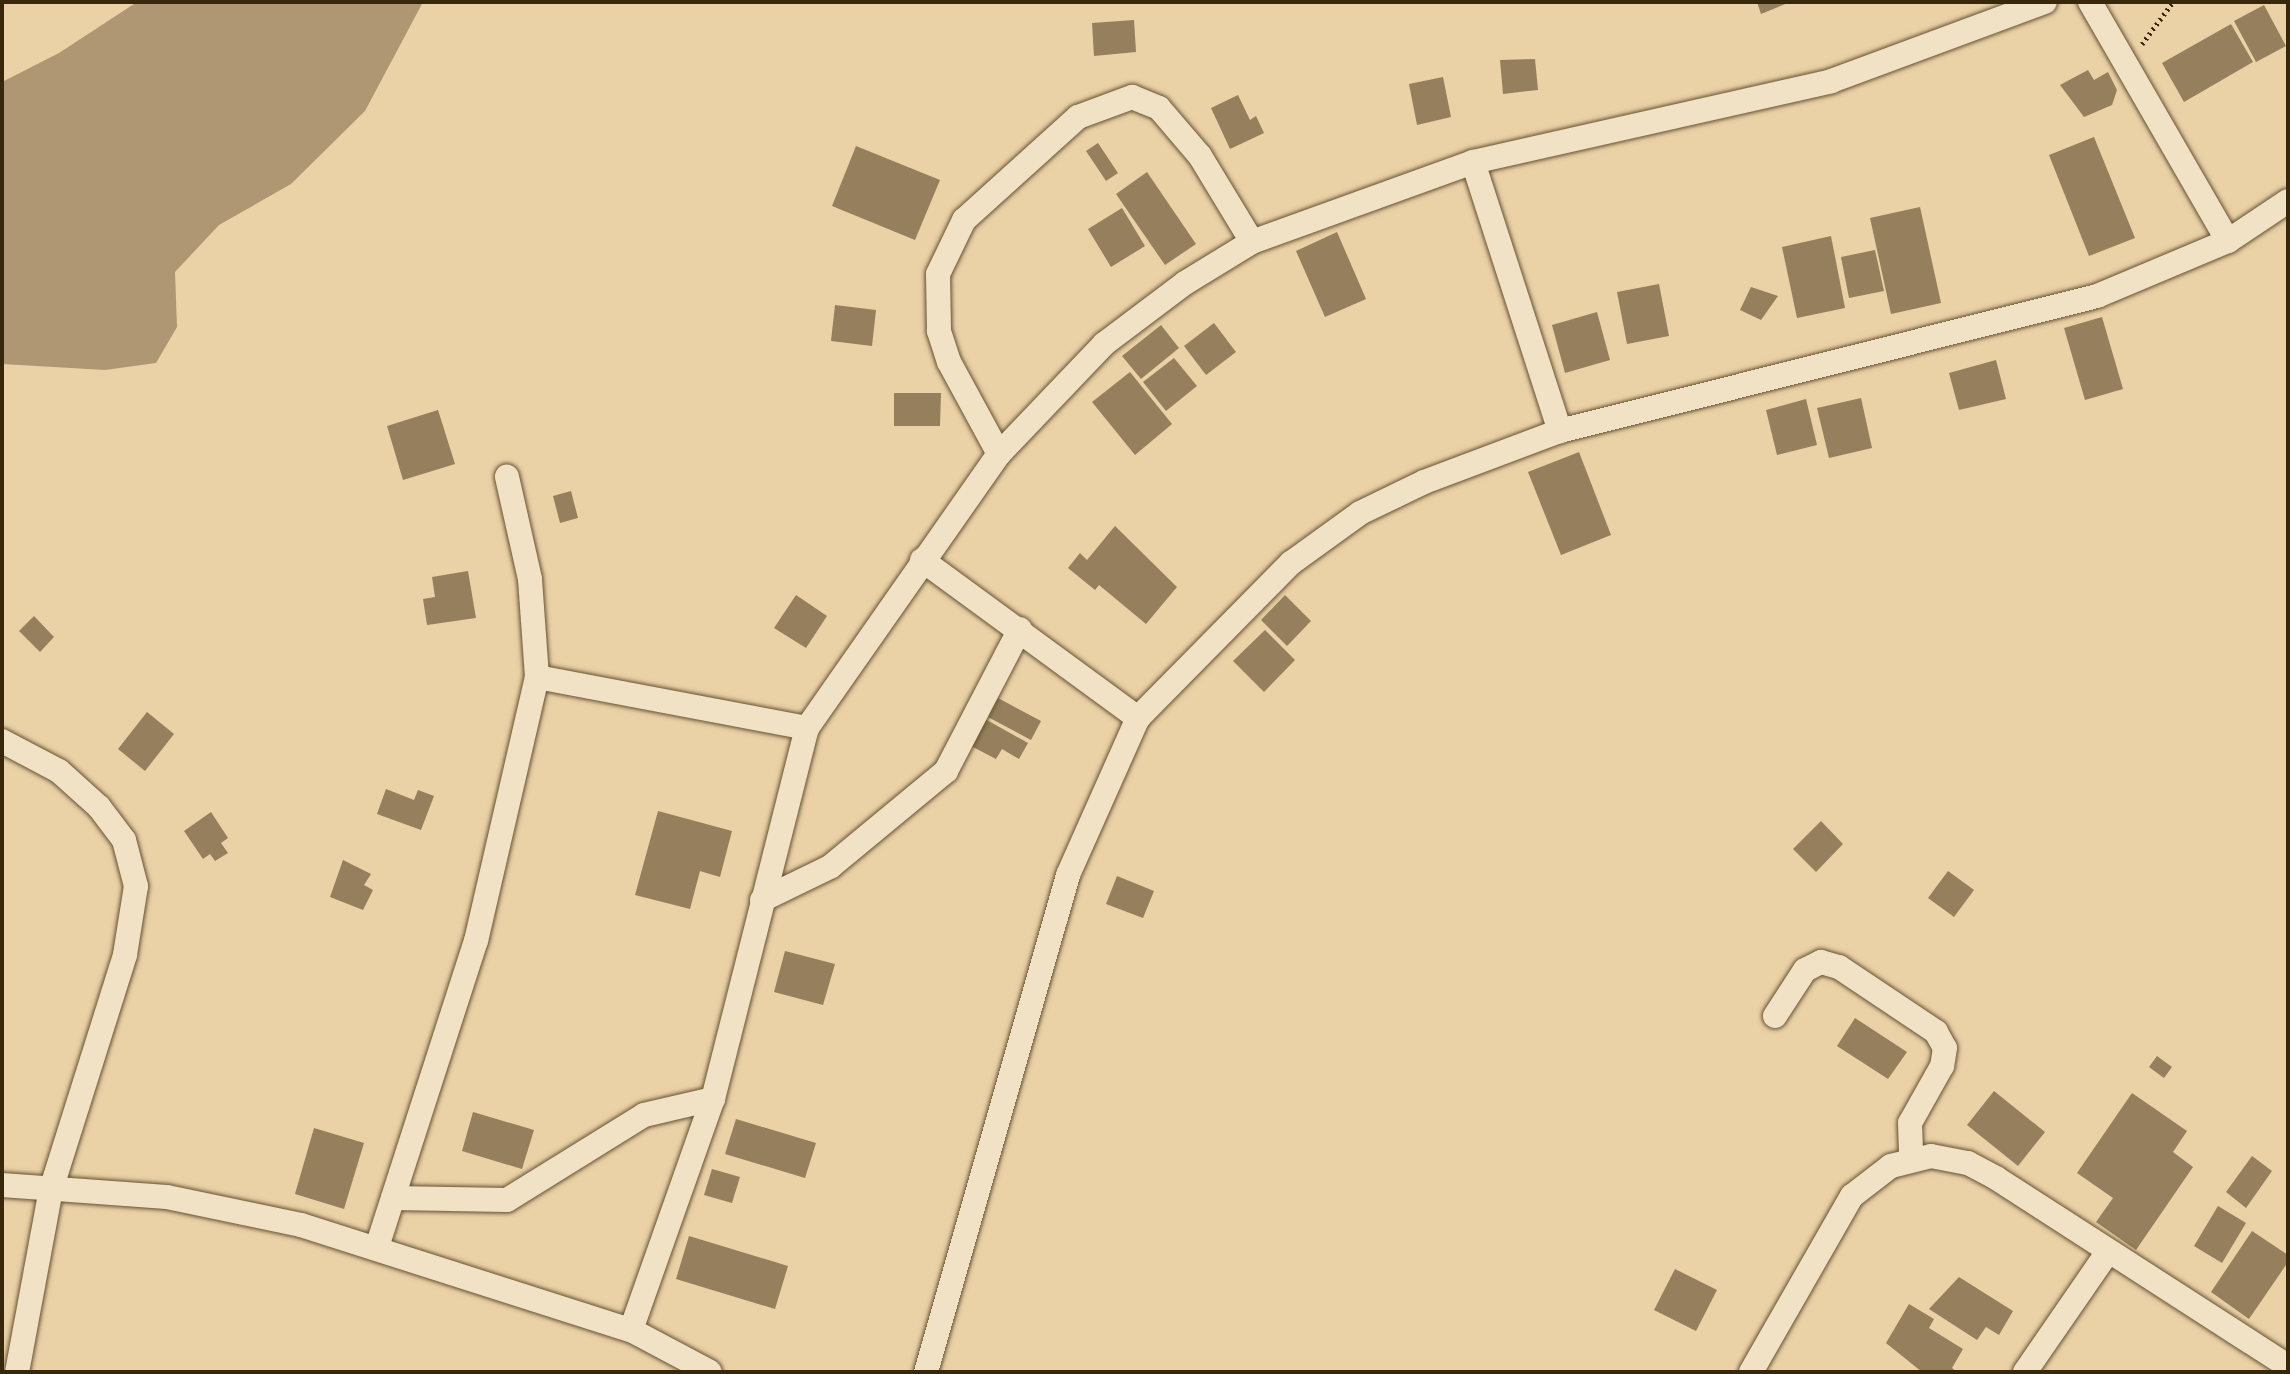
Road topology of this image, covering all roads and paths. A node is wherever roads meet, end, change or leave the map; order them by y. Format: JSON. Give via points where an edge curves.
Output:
{"nodes":[{"id":1,"x":2045,"y":2,"type":"edge"},
{"id":2,"x":2090,"y":2,"type":"edge"},
{"id":3,"x":2173,"y":2,"type":"edge"},
{"id":4,"x":2124,"y":61,"type":"junction"},
{"id":5,"x":1473,"y":162,"type":"junction"},
{"id":6,"x":2288,"y":201,"type":"edge"},
{"id":7,"x":2228,"y":241,"type":"junction"},
{"id":8,"x":1252,"y":242,"type":"junction"},
{"id":9,"x":1560,"y":431,"type":"junction"},
{"id":10,"x":999,"y":454,"type":"junction"},
{"id":11,"x":507,"y":477,"type":"dead end"},
{"id":12,"x":922,"y":560,"type":"junction"},
{"id":13,"x":1020,"y":629,"type":"junction"},
{"id":14,"x":537,"y":677,"type":"junction"},
{"id":15,"x":1138,"y":718,"type":"junction"},
{"id":16,"x":807,"y":728,"type":"junction"},
{"id":17,"x":2,"y":741,"type":"edge"},
{"id":18,"x":762,"y":900,"type":"junction"},
{"id":19,"x":1775,"y":1016,"type":"dead end"},
{"id":20,"x":713,"y":1099,"type":"junction"},
{"id":21,"x":1911,"y":1159,"type":"junction"},
{"id":22,"x":2,"y":1185,"type":"edge"},
{"id":23,"x":51,"y":1189,"type":"junction"},
{"id":24,"x":393,"y":1198,"type":"junction"},
{"id":25,"x":377,"y":1247,"type":"junction"},
{"id":26,"x":2107,"y":1253,"type":"junction"},
{"id":27,"x":631,"y":1330,"type":"junction"},
{"id":28,"x":2288,"y":1366,"type":"edge"},
{"id":29,"x":17,"y":1372,"type":"edge"},
{"id":30,"x":710,"y":1372,"type":"edge"},
{"id":31,"x":926,"y":1372,"type":"edge"},
{"id":32,"x":1751,"y":1372,"type":"edge"},
{"id":33,"x":2025,"y":1372,"type":"edge"}],
"edges":[{"from":1,"to":5,"type":"street","via":[[1831,81]]},
{"from":2,"to":4,"type":"street"},
{"from":3,"to":4,"type":"path","via":[[2150,37]]},
{"from":4,"to":7,"type":"street"},
{"from":5,"to":8,"type":"street"},
{"from":5,"to":9,"type":"street"},
{"from":6,"to":7,"type":"street"},
{"from":7,"to":9,"type":"street","via":[[2097,296]]},
{"from":8,"to":10,"type":"street","via":[[1185,283],[1104,344]]},
{"from":8,"to":10,"type":"street","via":[[1200,156],[1159,108],[1132,97],[1078,117],[964,220],[938,274],[939,331],[949,362]]},
{"from":9,"to":15,"type":"street","via":[[1424,482],[1360,513],[1291,563]]},
{"from":10,"to":12,"type":"street"},
{"from":11,"to":14,"type":"street","via":[[530,579]]},
{"from":12,"to":13,"type":"street"},
{"from":12,"to":16,"type":"street"},
{"from":13,"to":15,"type":"street"},
{"from":13,"to":18,"type":"street","via":[[946,771],[830,867]]},
{"from":14,"to":16,"type":"street"},
{"from":14,"to":24,"type":"street","via":[[476,941]]},
{"from":15,"to":31,"type":"street","via":[[1068,875]]},
{"from":16,"to":18,"type":"street"},
{"from":17,"to":23,"type":"street","via":[[59,771],[99,807],[124,840],[136,886],[125,955]]},
{"from":18,"to":20,"type":"street"},
{"from":19,"to":21,"type":"street","via":[[1805,970],[1821,962],[1839,967],[1936,1032],[1945,1048],[1942,1066],[1910,1123]]},
{"from":20,"to":24,"type":"street","via":[[644,1115],[507,1200]]},
{"from":20,"to":27,"type":"street"},
{"from":21,"to":26,"type":"street","via":[[1931,1156],[1968,1163]]},
{"from":21,"to":32,"type":"street","via":[[1873,1175],[1852,1196]]},
{"from":22,"to":23,"type":"street"},
{"from":23,"to":25,"type":"street","via":[[209,1204]]},
{"from":23,"to":29,"type":"street"},
{"from":24,"to":25,"type":"street"},
{"from":25,"to":27,"type":"street"},
{"from":26,"to":28,"type":"street"},
{"from":26,"to":33,"type":"street"},
{"from":27,"to":30,"type":"street"}]}
